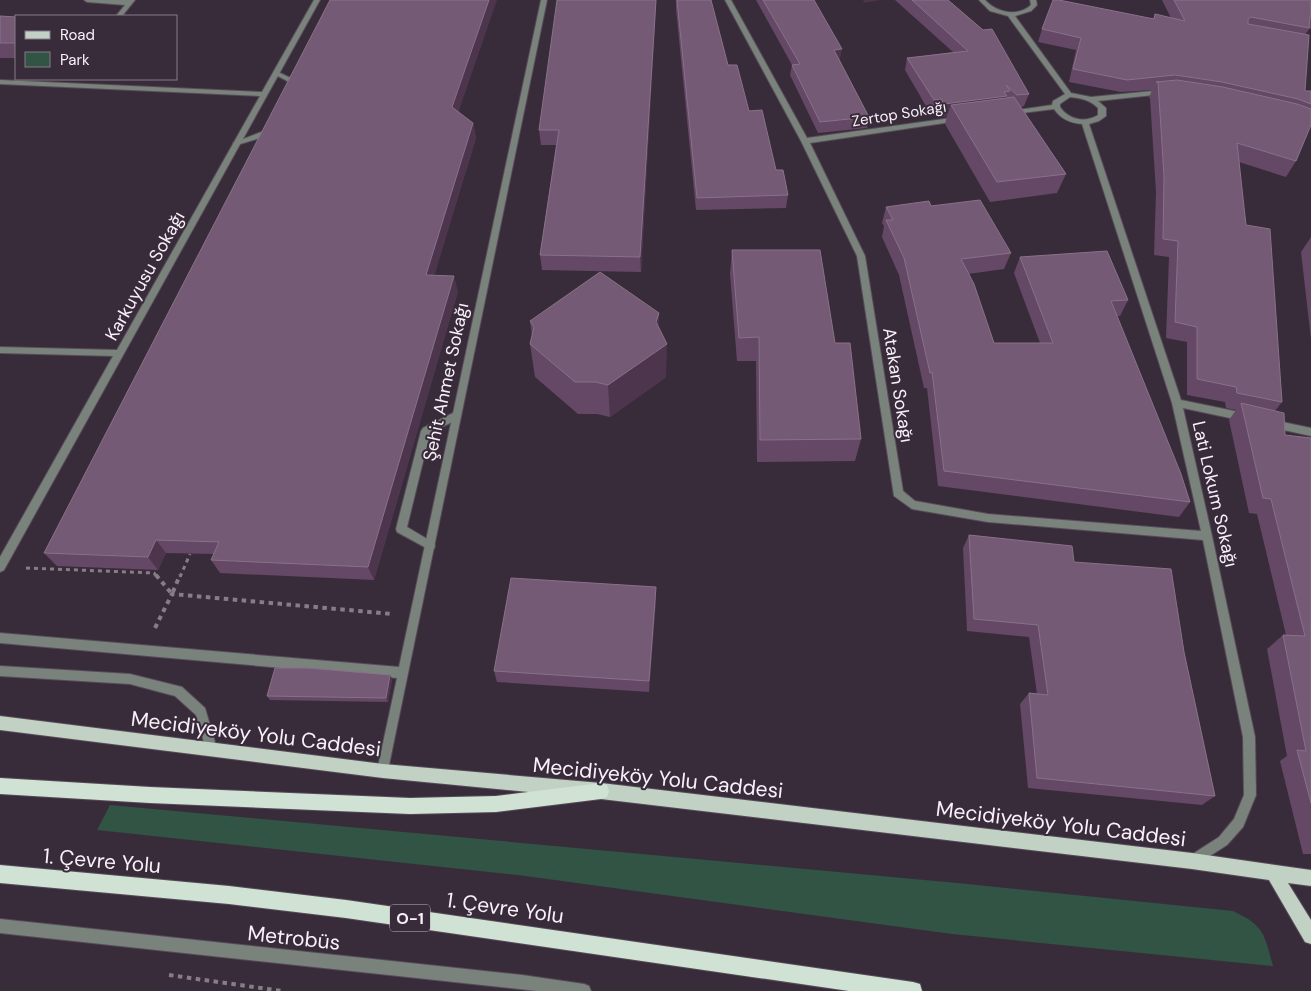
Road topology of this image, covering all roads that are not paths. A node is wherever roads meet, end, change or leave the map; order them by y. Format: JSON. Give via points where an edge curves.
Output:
{"nodes":[{"id":1,"x":87,"y":0,"type":"edge"},
{"id":2,"x":317,"y":0,"type":"edge"},
{"id":3,"x":544,"y":0,"type":"edge"},
{"id":4,"x":728,"y":0,"type":"edge"},
{"id":5,"x":982,"y":0,"type":"edge"},
{"id":6,"x":1033,"y":0,"type":"edge"},
{"id":7,"x":131,"y":1,"type":"edge"},
{"id":8,"x":1010,"y":14,"type":"junction"},
{"id":9,"x":120,"y":15,"type":"edge"},
{"id":10,"x":276,"y":73,"type":"junction"},
{"id":11,"x":66,"y":80,"type":"edge"},
{"id":12,"x":0,"y":82,"type":"edge"},
{"id":13,"x":61,"y":86,"type":"junction"},
{"id":14,"x":1169,"y":92,"type":"edge"},
{"id":15,"x":265,"y":94,"type":"junction"},
{"id":16,"x":288,"y":95,"type":"edge"},
{"id":17,"x":1069,"y":95,"type":"junction"},
{"id":18,"x":1092,"y":99,"type":"junction"},
{"id":19,"x":1056,"y":107,"type":"junction"},
{"id":20,"x":999,"y":114,"type":"edge"},
{"id":21,"x":970,"y":117,"type":"edge"},
{"id":22,"x":276,"y":118,"type":"edge"},
{"id":23,"x":1085,"y":122,"type":"junction"},
{"id":24,"x":805,"y":141,"type":"junction"},
{"id":25,"x":237,"y":143,"type":"junction"},
{"id":26,"x":0,"y":350,"type":"edge"},
{"id":27,"x":120,"y":353,"type":"junction"},
{"id":28,"x":1177,"y":403,"type":"junction"},
{"id":29,"x":456,"y":416,"type":"junction"},
{"id":30,"x":1311,"y":432,"type":"edge"},
{"id":31,"x":1207,"y":536,"type":"junction"},
{"id":32,"x":430,"y":546,"type":"junction"},
{"id":33,"x":0,"y":567,"type":"edge"},
{"id":34,"x":0,"y":638,"type":"edge"},
{"id":35,"x":0,"y":671,"type":"edge"},
{"id":36,"x":403,"y":673,"type":"junction"},
{"id":37,"x":0,"y":723,"type":"edge"},
{"id":38,"x":210,"y":749,"type":"junction"},
{"id":39,"x":383,"y":771,"type":"junction"},
{"id":40,"x":0,"y":786,"type":"edge"},
{"id":41,"x":601,"y":791,"type":"junction"},
{"id":42,"x":1192,"y":861,"type":"junction"},
{"id":43,"x":1273,"y":872,"type":"junction"},
{"id":44,"x":0,"y":874,"type":"edge"},
{"id":45,"x":1311,"y":878,"type":"edge"},
{"id":46,"x":0,"y":926,"type":"edge"},
{"id":47,"x":1311,"y":936,"type":"edge"},
{"id":48,"x":584,"y":991,"type":"edge"},
{"id":49,"x":913,"y":991,"type":"edge"}],
"edges":[{"from":1,"to":7,"type":"street"},
{"from":2,"to":10,"type":"street","name":"Karkuyusu Sokağı"},
{"from":3,"to":29,"type":"street","name":"Şehit Ahmet Sokağı"},
{"from":4,"to":24,"type":"street","name":"Atakan Sokağı"},
{"from":5,"to":8,"type":"street","via":[[993,10]]},
{"from":6,"to":8,"type":"street","via":[[1031,9]]},
{"from":7,"to":9,"type":"street"},
{"from":8,"to":17,"type":"street"},
{"from":10,"to":15,"type":"street","name":"Karkuyusu Sokağı"},
{"from":10,"to":16,"type":"street","via":[[295,82]]},
{"from":11,"to":13,"type":"street"},
{"from":12,"to":13,"type":"street"},
{"from":13,"to":15,"type":"street"},
{"from":14,"to":18,"type":"street"},
{"from":15,"to":25,"type":"street","name":"Karkuyusu Sokağı"},
{"from":17,"to":18,"type":"street"},
{"from":17,"to":19,"type":"street","via":[[1059,100]]},
{"from":18,"to":23,"type":"street","via":[[1103,112],[1097,120]]},
{"from":19,"to":20,"type":"street"},
{"from":19,"to":23,"type":"street","via":[[1062,116]]},
{"from":21,"to":24,"type":"street","name":"Zertop Sokağı"},
{"from":22,"to":25,"type":"street","via":[[267,133]]},
{"from":23,"to":28,"type":"street","name":"Lati Lokum Sokağı"},
{"from":24,"to":31,"type":"street","name":"Atakan Sokağı","via":[[861,256],[898,494],[912,505],[988,518]]},
{"from":25,"to":27,"type":"street","name":"Karkuyusu Sokağı"},
{"from":26,"to":27,"type":"street"},
{"from":27,"to":33,"type":"street","name":"Karkuyusu Sokağı"},
{"from":28,"to":30,"type":"street"},
{"from":28,"to":31,"type":"street","name":"Lati Lokum Sokağı"},
{"from":29,"to":32,"type":"street","name":"Şehit Ahmet Sokağı"},
{"from":29,"to":32,"type":"street","via":[[426,430],[401,529]]},
{"from":31,"to":42,"type":"street","name":"Lati Lokum Sokağı","via":[[1249,736],[1250,795],[1239,823],[1223,842]]},
{"from":32,"to":36,"type":"street","name":"Şehit Ahmet Sokağı"},
{"from":34,"to":36,"type":"street"},
{"from":35,"to":38,"type":"street","via":[[130,679],[178,691],[201,712]]},
{"from":36,"to":39,"type":"street","name":"Şehit Ahmet Sokağı"},
{"from":37,"to":38,"type":"main road","name":"Mecidiyeköy Yolu Caddesi"},
{"from":38,"to":39,"type":"main road","name":"Mecidiyeköy Yolu Caddesi"},
{"from":39,"to":41,"type":"main road","name":"Mecidiyeköy Yolu Caddesi"},
{"from":40,"to":41,"type":"highway","via":[[410,806],[496,804]]},
{"from":41,"to":42,"type":"main road","name":"Mecidiyeköy Yolu Caddesi"},
{"from":42,"to":43,"type":"main road","name":"Mecidiyeköy Yolu Caddesi"},
{"from":43,"to":45,"type":"main road","name":"Mecidiyeköy Yolu Caddesi"},
{"from":43,"to":47,"type":"main road"},
{"from":44,"to":49,"type":"highway","name":"1. Çevre Yolu","number":"O-1","via":[[346,909]]},
{"from":46,"to":48,"type":"street","name":"Metrobüs"}]}
